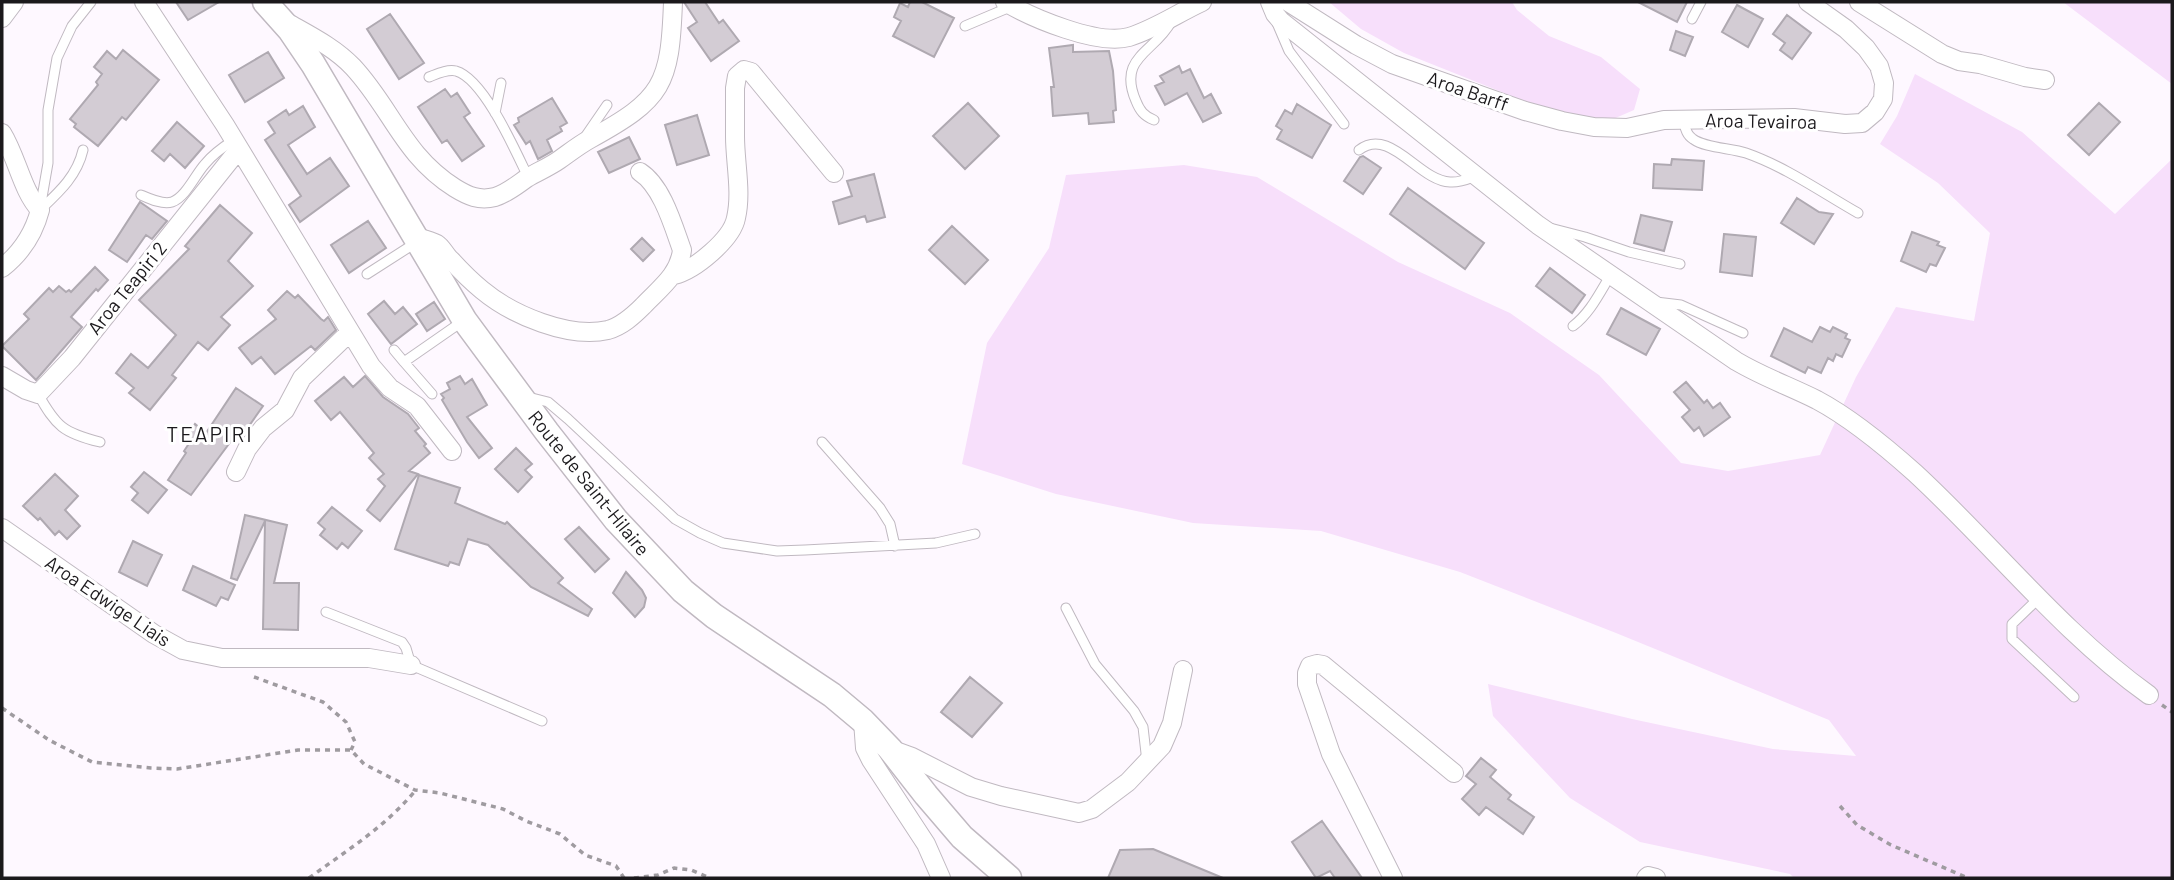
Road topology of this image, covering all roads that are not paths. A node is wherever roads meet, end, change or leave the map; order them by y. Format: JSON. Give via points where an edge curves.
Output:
{"nodes":[{"id":1,"x":14,"y":2,"type":"edge"},
{"id":2,"x":91,"y":2,"type":"edge"},
{"id":3,"x":144,"y":2,"type":"edge"},
{"id":4,"x":673,"y":2,"type":"edge"},
{"id":5,"x":1202,"y":2,"type":"edge"},
{"id":6,"x":1701,"y":2,"type":"edge"},
{"id":7,"x":1808,"y":2,"type":"edge"},
{"id":8,"x":1859,"y":2,"type":"edge"},
{"id":9,"x":1009,"y":4,"type":"edge"},
{"id":10,"x":1278,"y":6,"type":"edge"},
{"id":11,"x":273,"y":11,"type":"edge"},
{"id":12,"x":1173,"y":17,"type":"junction"},
{"id":13,"x":2,"y":18,"type":"edge"},
{"id":14,"x":1692,"y":19,"type":"dead end"},
{"id":15,"x":965,"y":26,"type":"dead end"},
{"id":16,"x":429,"y":77,"type":"dead end"},
{"id":17,"x":2045,"y":80,"type":"dead end"},
{"id":18,"x":501,"y":83,"type":"dead end"},
{"id":19,"x":607,"y":105,"type":"dead end"},
{"id":20,"x":495,"y":113,"type":"junction"},
{"id":21,"x":1154,"y":120,"type":"dead end"},
{"id":22,"x":1664,"y":120,"type":"joint"},
{"id":23,"x":1683,"y":120,"type":"junction"},
{"id":24,"x":1344,"y":124,"type":"dead end"},
{"id":25,"x":2,"y":133,"type":"edge"},
{"id":26,"x":237,"y":144,"type":"junction"},
{"id":27,"x":581,"y":144,"type":"junction"},
{"id":28,"x":83,"y":149,"type":"dead end"},
{"id":29,"x":1359,"y":150,"type":"dead end"},
{"id":30,"x":639,"y":172,"type":"dead end"},
{"id":31,"x":834,"y":173,"type":"dead end"},
{"id":32,"x":1476,"y":176,"type":"junction"},
{"id":33,"x":528,"y":177,"type":"junction"},
{"id":34,"x":141,"y":195,"type":"dead end"},
{"id":35,"x":40,"y":210,"type":"junction"},
{"id":36,"x":1857,"y":213,"type":"dead end"},
{"id":37,"x":1538,"y":225,"type":"junction"},
{"id":38,"x":417,"y":239,"type":"junction"},
{"id":39,"x":1680,"y":264,"type":"dead end"},
{"id":40,"x":2,"y":268,"type":"edge"},
{"id":41,"x":367,"y":274,"type":"dead end"},
{"id":42,"x":674,"y":275,"type":"junction"},
{"id":43,"x":1610,"y":276,"type":"junction"},
{"id":44,"x":1651,"y":303,"type":"junction"},
{"id":45,"x":464,"y":320,"type":"junction"},
{"id":46,"x":1573,"y":326,"type":"dead end"},
{"id":47,"x":350,"y":332,"type":"junction"},
{"id":48,"x":1743,"y":333,"type":"dead end"},
{"id":49,"x":394,"y":350,"type":"dead end"},
{"id":50,"x":404,"y":362,"type":"junction"},
{"id":51,"x":2,"y":376,"type":"edge"},
{"id":52,"x":38,"y":394,"type":"junction"},
{"id":53,"x":432,"y":394,"type":"dead end"},
{"id":54,"x":519,"y":395,"type":"junction"},
{"id":55,"x":100,"y":442,"type":"dead end"},
{"id":56,"x":822,"y":442,"type":"dead end"},
{"id":57,"x":452,"y":452,"type":"dead end"},
{"id":58,"x":236,"y":472,"type":"dead end"},
{"id":59,"x":2,"y":528,"type":"edge"},
{"id":60,"x":975,"y":534,"type":"dead end"},
{"id":61,"x":895,"y":545,"type":"junction"},
{"id":62,"x":2038,"y":599,"type":"junction"},
{"id":63,"x":1066,"y":608,"type":"dead end"},
{"id":64,"x":326,"y":612,"type":"dead end"},
{"id":65,"x":411,"y":665,"type":"junction"},
{"id":66,"x":1183,"y":670,"type":"dead end"},
{"id":67,"x":2149,"y":695,"type":"dead end"},
{"id":68,"x":2074,"y":698,"type":"dead end"},
{"id":69,"x":542,"y":721,"type":"dead end"},
{"id":70,"x":863,"y":721,"type":"junction"},
{"id":71,"x":890,"y":749,"type":"junction"},
{"id":72,"x":1147,"y":764,"type":"junction"},
{"id":73,"x":1454,"y":773,"type":"dead end"},
{"id":74,"x":941,"y":878,"type":"edge"},
{"id":75,"x":1009,"y":878,"type":"edge"},
{"id":76,"x":1393,"y":878,"type":"edge"},
{"id":77,"x":1646,"y":878,"type":"edge"},
{"id":78,"x":1656,"y":878,"type":"edge"}],
"edges":[{"from":1,"to":13,"type":"street"},
{"from":2,"to":35,"type":"lane","via":[[72,26],[57,58]]},
{"from":3,"to":26,"type":"street"},
{"from":4,"to":27,"type":"street","via":[[670,50],[659,87],[632,115]]},
{"from":5,"to":12,"type":"street"},
{"from":6,"to":14,"type":"lane"},
{"from":7,"to":23,"type":"street","name":"Aroa Tevairoa","via":[[1846,29],[1879,66],[1883,99],[1875,113],[1862,123],[1844,124],[1794,118]]},
{"from":8,"to":17,"type":"street","via":[[1942,54]]},
{"from":9,"to":12,"type":"street","via":[[1106,40],[1126,38]]},
{"from":9,"to":15,"type":"lane"},
{"from":10,"to":22,"type":"street","name":"Aroa Barff","via":[[1392,64],[1525,111],[1594,127],[1627,128]]},
{"from":10,"to":24,"type":"lane","via":[[1281,36],[1289,51]]},
{"from":10,"to":32,"type":"street","via":[[1364,89]]},
{"from":11,"to":33,"type":"street","via":[[353,67],[415,154],[450,185],[482,199],[497,197]]},
{"from":11,"to":38,"type":"main road","name":"Route de Saint-Hilaire","via":[[313,64]]},
{"from":12,"to":21,"type":"lane","via":[[1165,32],[1138,56],[1129,78],[1138,105]]},
{"from":16,"to":20,"type":"lane","via":[[455,71],[467,78]]},
{"from":18,"to":20,"type":"lane"},
{"from":19,"to":27,"type":"lane"},
{"from":20,"to":33,"type":"lane"},
{"from":22,"to":23,"type":"street","name":"Aroa Tevairoa"},
{"from":23,"to":36,"type":"lane","via":[[1693,140],[1768,163]]},
{"from":25,"to":35,"type":"street"},
{"from":26,"to":34,"type":"lane","via":[[221,148],[172,202]]},
{"from":26,"to":47,"type":"street"},
{"from":26,"to":52,"type":"street","name":"Aroa Teapiri 2","via":[[72,358]]},
{"from":27,"to":33,"type":"street"},
{"from":28,"to":35,"type":"lane","via":[[72,176]]},
{"from":29,"to":32,"type":"lane","via":[[1376,142],[1447,183]]},
{"from":30,"to":42,"type":"street","via":[[656,188],[682,250]]},
{"from":31,"to":42,"type":"street","via":[[751,72],[744,70],[737,76],[735,88],[736,218],[731,230],[701,261]]},
{"from":32,"to":37,"type":"street"},
{"from":35,"to":40,"type":"street","via":[[24,246]]},
{"from":37,"to":39,"type":"lane"},
{"from":37,"to":43,"type":"street"},
{"from":38,"to":41,"type":"lane"},
{"from":38,"to":42,"type":"street","via":[[438,244],[504,306],[576,331],[609,330],[622,324]]},
{"from":38,"to":45,"type":"main road","name":"Route de Saint-Hilaire"},
{"from":43,"to":44,"type":"street"},
{"from":43,"to":46,"type":"lane","via":[[1593,305]]},
{"from":44,"to":48,"type":"lane","via":[[1681,305]]},
{"from":44,"to":62,"type":"street","via":[[1765,378],[1840,414],[1913,472]]},
{"from":45,"to":50,"type":"lane"},
{"from":45,"to":54,"type":"main road","name":"Route de Saint-Hilaire"},
{"from":47,"to":57,"type":"street","via":[[371,366],[390,388],[417,406]]},
{"from":47,"to":58,"type":"street","via":[[302,378],[285,410],[263,428]]},
{"from":49,"to":50,"type":"lane"},
{"from":50,"to":53,"type":"lane"},
{"from":51,"to":52,"type":"street"},
{"from":52,"to":55,"type":"lane","via":[[60,426]]},
{"from":54,"to":61,"type":"lane","via":[[548,402],[676,519],[723,543],[777,551]]},
{"from":54,"to":70,"type":"main road","name":"Route de Saint-Hilaire","via":[[615,520],[683,592]]},
{"from":56,"to":61,"type":"lane","via":[[880,508]]},
{"from":59,"to":65,"type":"street","name":"Aroa Edwige Liais","via":[[183,650],[222,658],[369,658]]},
{"from":60,"to":61,"type":"lane","via":[[936,543]]},
{"from":62,"to":67,"type":"street"},
{"from":62,"to":68,"type":"lane","via":[[2012,624],[2012,639]]},
{"from":63,"to":72,"type":"lane","via":[[1095,664],[1143,727]]},
{"from":64,"to":65,"type":"lane","via":[[402,642]]},
{"from":65,"to":69,"type":"lane"},
{"from":66,"to":72,"type":"street","via":[[1172,723]]},
{"from":70,"to":71,"type":"main road","name":"Route de Saint-Hilaire"},
{"from":70,"to":74,"type":"street","via":[[865,748],[926,844]]},
{"from":71,"to":72,"type":"street","via":[[971,787],[1079,813],[1093,809]]},
{"from":71,"to":75,"type":"main road","name":"Route de Saint-Hilaire","via":[[962,837]]},
{"from":73,"to":76,"type":"street","via":[[1323,665],[1310,666],[1307,684],[1331,754]]},
{"from":77,"to":78,"type":"street"}]}
